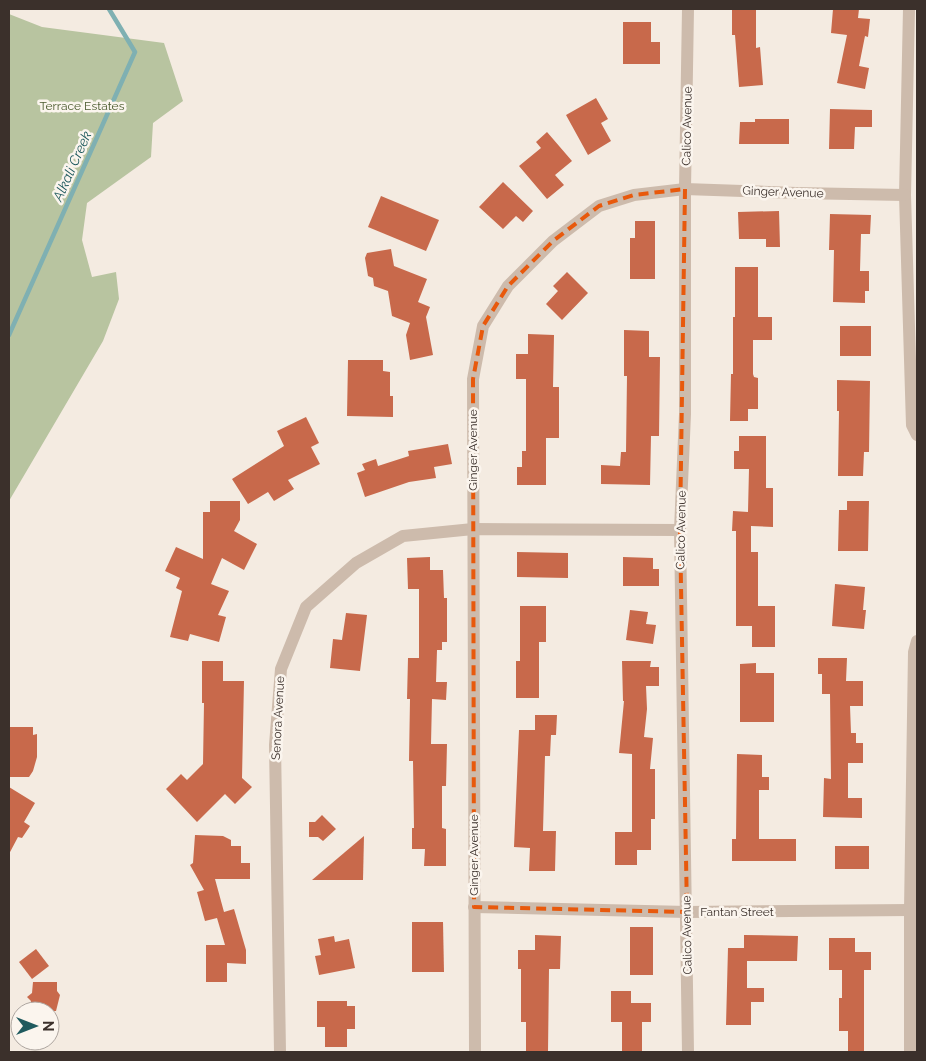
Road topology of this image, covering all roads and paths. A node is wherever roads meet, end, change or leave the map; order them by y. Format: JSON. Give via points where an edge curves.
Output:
{"nodes":[{"id":1,"x":688,"y":9,"type":"edge"},
{"id":2,"x":909,"y":9,"type":"edge"},
{"id":3,"x":685,"y":189,"type":"junction"},
{"id":4,"x":906,"y":195,"type":"junction"},
{"id":5,"x":917,"y":435,"type":"edge"},
{"id":6,"x":472,"y":529,"type":"junction"},
{"id":7,"x":680,"y":530,"type":"junction"},
{"id":8,"x":917,"y":640,"type":"edge"},
{"id":9,"x":474,"y":907,"type":"junction"},
{"id":10,"x":910,"y":910,"type":"junction"},
{"id":11,"x":686,"y":912,"type":"junction"},
{"id":12,"x":280,"y":1052,"type":"edge"},
{"id":13,"x":475,"y":1052,"type":"edge"},
{"id":14,"x":688,"y":1052,"type":"edge"},
{"id":15,"x":910,"y":1052,"type":"edge"}],
"edges":[{"from":1,"to":3,"type":"street","name":"Calico Avenue"},
{"from":2,"to":4,"type":"street"},
{"from":3,"to":4,"type":"street","name":"Ginger Avenue"},
{"from":3,"to":6,"type":"street","name":"Ginger Avenue","via":[[634,195],[599,206],[553,241],[508,286],[483,326],[472,379]]},
{"from":3,"to":7,"type":"street","name":"Calico Avenue","via":[[685,414]]},
{"from":4,"to":5,"type":"street","via":[[912,425]]},
{"from":6,"to":7,"type":"street","name":"Senora Avenue"},
{"from":6,"to":9,"type":"street","name":"Ginger Avenue"},
{"from":6,"to":12,"type":"street","name":"Senora Avenue","via":[[403,536],[356,563],[306,607],[281,669],[275,745]]},
{"from":7,"to":11,"type":"street","name":"Calico Avenue"},
{"from":8,"to":10,"type":"street","via":[[914,652]]},
{"from":9,"to":11,"type":"street","name":"Fantan Street"},
{"from":9,"to":13,"type":"street","name":"Ginger Avenue"},
{"from":10,"to":11,"type":"street","name":"Fantan Street"},
{"from":10,"to":15,"type":"street"},
{"from":11,"to":14,"type":"street","name":"Calico Avenue"}]}
